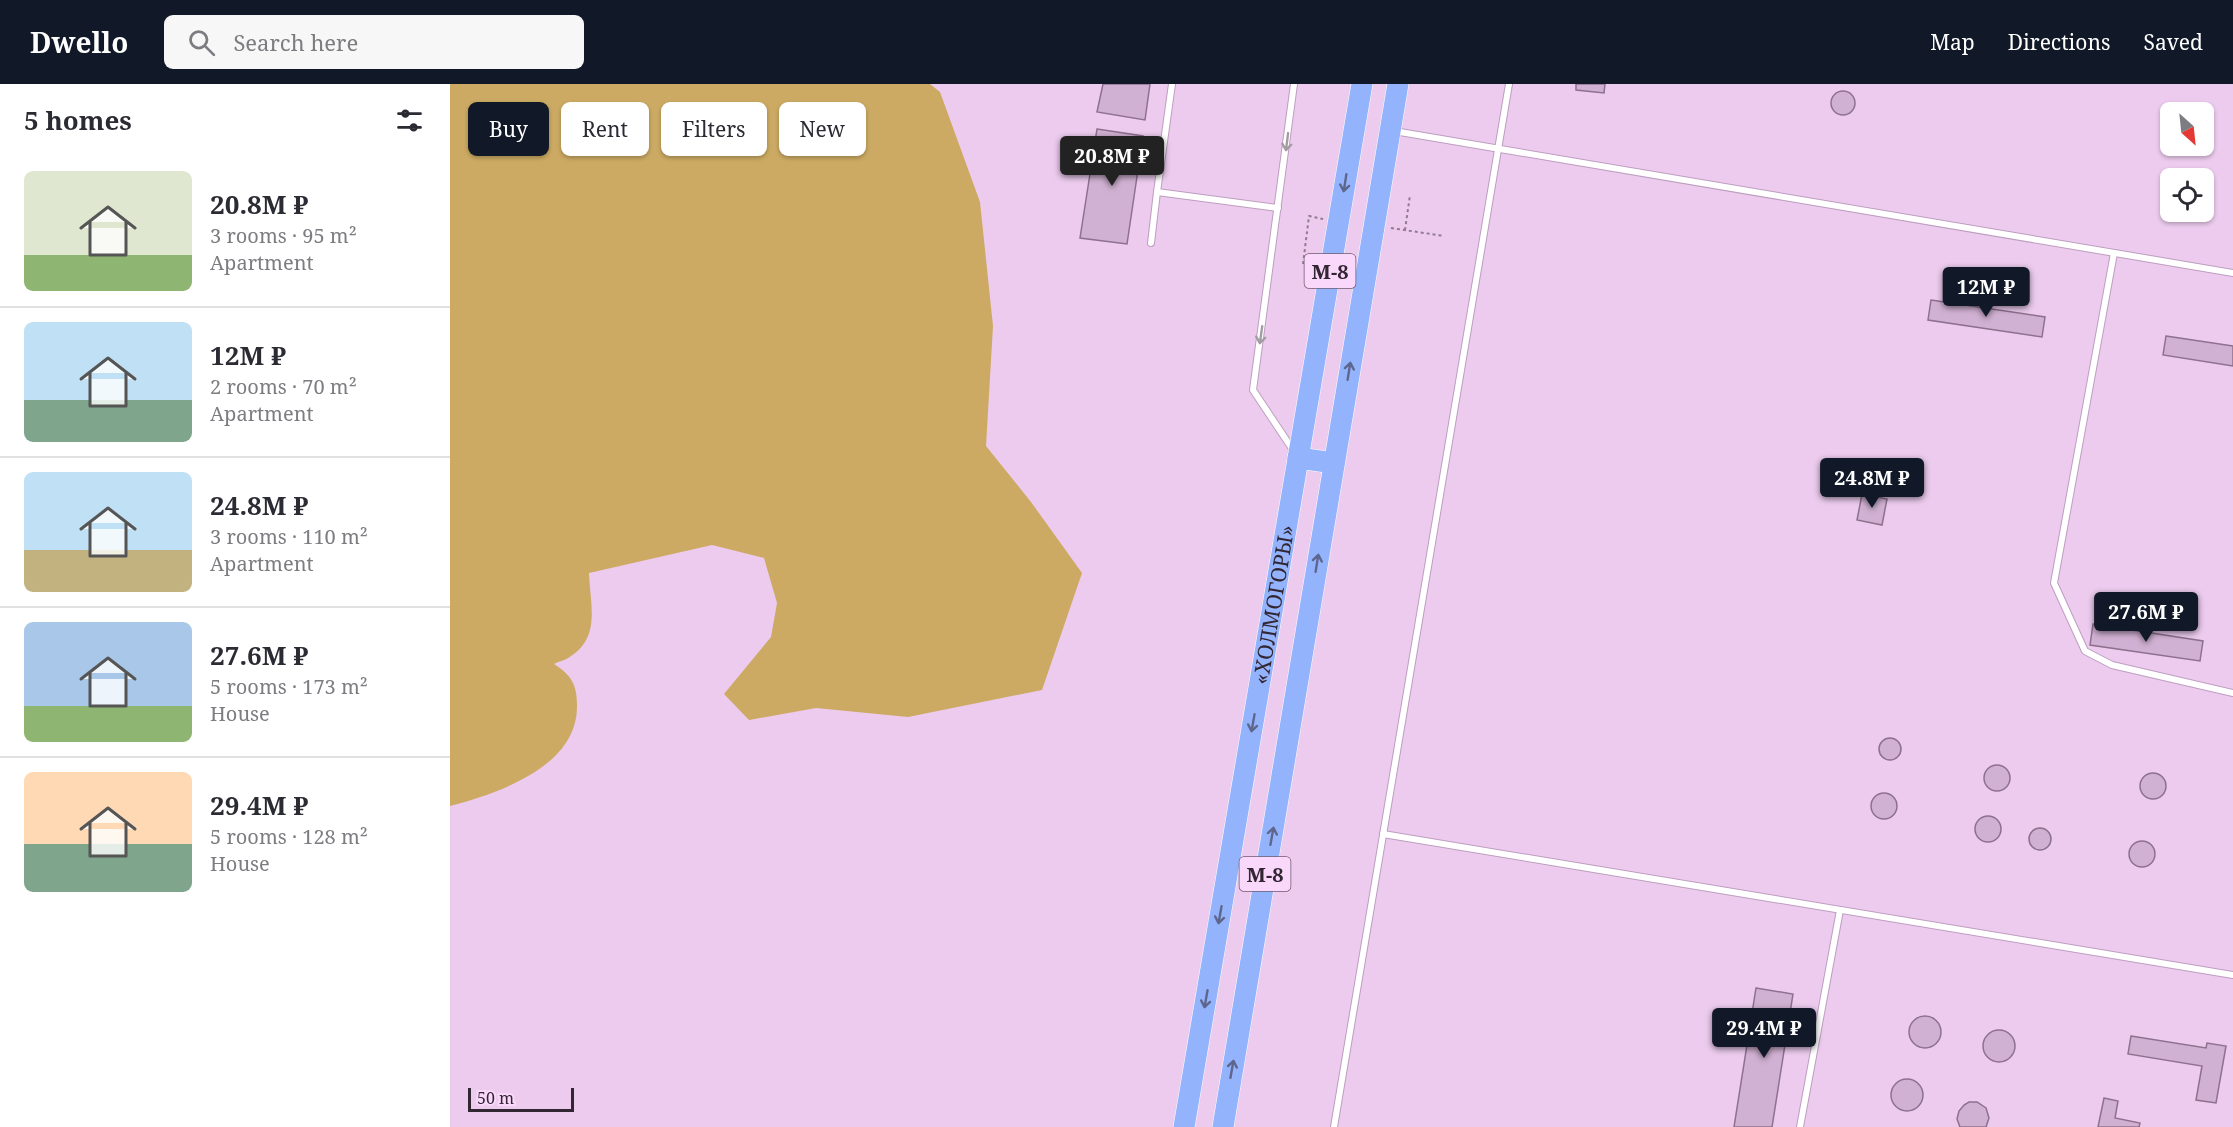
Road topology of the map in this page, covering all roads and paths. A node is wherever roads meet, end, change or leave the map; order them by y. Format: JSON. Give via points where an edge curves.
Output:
{"nodes":[{"id":1,"x":1172,"y":84,"type":"edge"},
{"id":2,"x":1294,"y":84,"type":"edge"},
{"id":3,"x":1362,"y":84,"type":"edge"},
{"id":4,"x":1398,"y":84,"type":"edge"},
{"id":5,"x":1509,"y":84,"type":"edge"},
{"id":6,"x":1391,"y":130,"type":"junction"},
{"id":7,"x":1498,"y":149,"type":"junction"},
{"id":8,"x":1157,"y":192,"type":"junction"},
{"id":9,"x":1410,"y":195,"type":"dead end"},
{"id":10,"x":1278,"y":208,"type":"junction"},
{"id":11,"x":1405,"y":230,"type":"dead end"},
{"id":12,"x":1151,"y":243,"type":"dead end"},
{"id":13,"x":2114,"y":253,"type":"junction"},
{"id":14,"x":2233,"y":273,"type":"edge"},
{"id":15,"x":1298,"y":458,"type":"junction"},
{"id":16,"x":1334,"y":463,"type":"junction"},
{"id":17,"x":2233,"y":693,"type":"edge"},
{"id":18,"x":1383,"y":834,"type":"junction"},
{"id":19,"x":1840,"y":909,"type":"junction"},
{"id":20,"x":2233,"y":975,"type":"edge"},
{"id":21,"x":1184,"y":1127,"type":"edge"},
{"id":22,"x":1223,"y":1127,"type":"edge"},
{"id":23,"x":1334,"y":1127,"type":"edge"},
{"id":24,"x":1800,"y":1127,"type":"edge"}],
"edges":[{"from":1,"to":8,"type":"lane"},
{"from":2,"to":10,"type":"lane","one_way":true},
{"from":3,"to":15,"type":"highway","name":"«ХОЛМОГОРЫ»","number":"М-8","one_way":true},
{"from":4,"to":6,"type":"highway","name":"«ХОЛМОГОРЫ»","number":"М-8"},
{"from":5,"to":7,"type":"lane"},
{"from":6,"to":7,"type":"lane"},
{"from":16,"to":6,"type":"highway","name":"«ХОЛМОГОРЫ»","number":"М-8","one_way":true},
{"from":7,"to":13,"type":"lane"},
{"from":7,"to":18,"type":"lane"},
{"from":8,"to":10,"type":"lane"},
{"from":8,"to":12,"type":"lane"},
{"from":9,"to":11,"type":"path"},
{"from":10,"to":15,"type":"lane","one_way":true,"via":[[1253,390]]},
{"from":13,"to":14,"type":"lane"},
{"from":13,"to":17,"type":"lane","via":[[2054,583],[2085,651],[2112,665]]},
{"from":15,"to":16,"type":"highway"},
{"from":15,"to":21,"type":"highway","name":"«ХОЛМОГОРЫ»","number":"М-8","one_way":true},
{"from":22,"to":16,"type":"highway","name":"«ХОЛМОГОРЫ»","number":"М-8","one_way":true},
{"from":18,"to":19,"type":"lane"},
{"from":18,"to":23,"type":"lane"},
{"from":19,"to":20,"type":"lane"},
{"from":19,"to":24,"type":"lane"}]}
